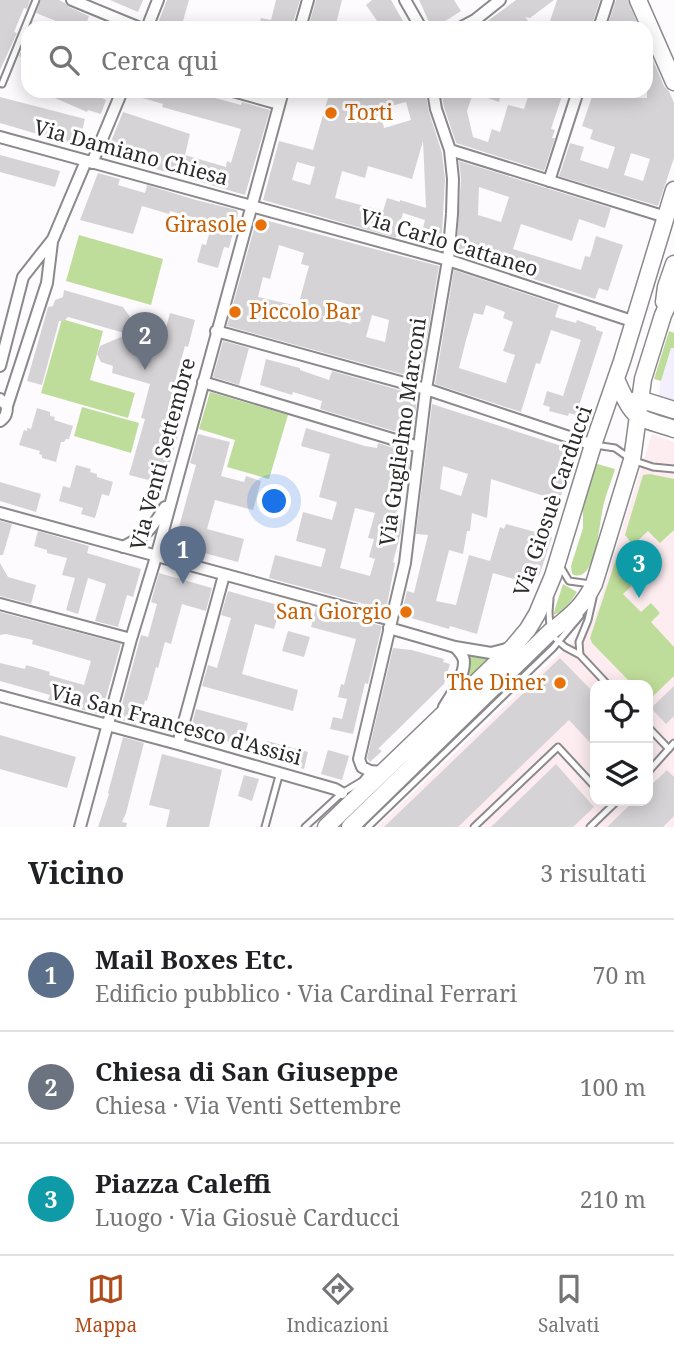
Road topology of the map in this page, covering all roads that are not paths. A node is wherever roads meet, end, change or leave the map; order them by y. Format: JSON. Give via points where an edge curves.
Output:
{"nodes":[{"id":1,"x":37,"y":0,"type":"edge"},
{"id":2,"x":72,"y":0,"type":"edge"},
{"id":3,"x":158,"y":0,"type":"edge"},
{"id":4,"x":308,"y":0,"type":"edge"},
{"id":5,"x":405,"y":0,"type":"edge"},
{"id":6,"x":500,"y":0,"type":"edge"},
{"id":7,"x":608,"y":0,"type":"edge"},
{"id":8,"x":638,"y":0,"type":"edge"},
{"id":9,"x":28,"y":21,"type":"edge"},
{"id":10,"x":123,"y":21,"type":"edge"},
{"id":11,"x":150,"y":21,"type":"edge"},
{"id":12,"x":302,"y":21,"type":"edge"},
{"id":13,"x":417,"y":21,"type":"edge"},
{"id":14,"x":473,"y":21,"type":"edge"},
{"id":15,"x":601,"y":21,"type":"edge"},
{"id":16,"x":647,"y":21,"type":"edge"},
{"id":17,"x":653,"y":34,"type":"edge"},
{"id":18,"x":21,"y":39,"type":"edge"},
{"id":19,"x":674,"y":82,"type":"edge"},
{"id":20,"x":2,"y":85,"type":"dead end"},
{"id":21,"x":119,"y":98,"type":"edge"},
{"id":22,"x":258,"y":98,"type":"edge"},
{"id":23,"x":280,"y":98,"type":"edge"},
{"id":24,"x":434,"y":98,"type":"edge"},
{"id":25,"x":576,"y":98,"type":"edge"},
{"id":26,"x":279,"y":104,"type":"junction"},
{"id":27,"x":0,"y":137,"type":"edge"},
{"id":28,"x":450,"y":150,"type":"junction"},
{"id":29,"x":89,"y":162,"type":"junction"},
{"id":30,"x":549,"y":181,"type":"junction"},
{"id":31,"x":674,"y":190,"type":"edge"},
{"id":32,"x":251,"y":205,"type":"junction"},
{"id":33,"x":670,"y":220,"type":"edge"},
{"id":34,"x":53,"y":239,"type":"junction"},
{"id":35,"x":448,"y":260,"type":"junction"},
{"id":36,"x":674,"y":264,"type":"edge"},
{"id":37,"x":674,"y":291,"type":"edge"},
{"id":38,"x":663,"y":315,"type":"junction"},
{"id":39,"x":635,"y":322,"type":"junction"},
{"id":40,"x":5,"y":329,"type":"edge"},
{"id":41,"x":216,"y":331,"type":"junction"},
{"id":42,"x":0,"y":366,"type":"edge"},
{"id":43,"x":616,"y":379,"type":"junction"},
{"id":44,"x":203,"y":382,"type":"junction"},
{"id":45,"x":426,"y":389,"type":"junction"},
{"id":46,"x":633,"y":401,"type":"junction"},
{"id":47,"x":4,"y":402,"type":"edge"},
{"id":48,"x":674,"y":410,"type":"edge"},
{"id":49,"x":637,"y":417,"type":"junction"},
{"id":50,"x":603,"y":418,"type":"junction"},
{"id":51,"x":2,"y":420,"type":"edge"},
{"id":52,"x":674,"y":429,"type":"edge"},
{"id":53,"x":0,"y":434,"type":"edge"},
{"id":54,"x":593,"y":445,"type":"junction"},
{"id":55,"x":419,"y":447,"type":"junction"},
{"id":56,"x":632,"y":460,"type":"junction"},
{"id":57,"x":674,"y":469,"type":"edge"},
{"id":58,"x":171,"y":499,"type":"junction"},
{"id":59,"x":0,"y":513,"type":"edge"},
{"id":60,"x":123,"y":547,"type":"junction"},
{"id":61,"x":156,"y":557,"type":"junction"},
{"id":62,"x":555,"y":568,"type":"junction"},
{"id":63,"x":224,"y":575,"type":"junction"},
{"id":64,"x":594,"y":584,"type":"junction"},
{"id":65,"x":0,"y":604,"type":"edge"},
{"id":66,"x":390,"y":624,"type":"junction"},
{"id":67,"x":131,"y":639,"type":"junction"},
{"id":68,"x":554,"y":640,"type":"junction"},
{"id":69,"x":454,"y":647,"type":"junction"},
{"id":70,"x":513,"y":647,"type":"junction"},
{"id":71,"x":580,"y":655,"type":"junction"},
{"id":72,"x":603,"y":680,"type":"edge"},
{"id":73,"x":0,"y":696,"type":"edge"},
{"id":74,"x":435,"y":722,"type":"junction"},
{"id":75,"x":108,"y":725,"type":"junction"},
{"id":76,"x":653,"y":732,"type":"edge"},
{"id":77,"x":674,"y":743,"type":"edge"},
{"id":78,"x":178,"y":744,"type":"junction"},
{"id":79,"x":668,"y":749,"type":"junction"},
{"id":80,"x":653,"y":766,"type":"edge"},
{"id":81,"x":280,"y":772,"type":"junction"},
{"id":82,"x":376,"y":772,"type":"junction"},
{"id":83,"x":590,"y":782,"type":"edge"},
{"id":84,"x":342,"y":793,"type":"junction"},
{"id":85,"x":609,"y":806,"type":"edge"},
{"id":86,"x":80,"y":827,"type":"edge"},
{"id":87,"x":265,"y":827,"type":"edge"},
{"id":88,"x":305,"y":827,"type":"edge"},
{"id":89,"x":326,"y":827,"type":"edge"},
{"id":90,"x":350,"y":827,"type":"edge"},
{"id":91,"x":368,"y":827,"type":"edge"},
{"id":92,"x":474,"y":827,"type":"edge"},
{"id":93,"x":590,"y":827,"type":"edge"}],
"edges":[{"from":1,"to":9,"type":"lane"},
{"from":2,"to":10,"type":"street"},
{"from":3,"to":11,"type":"street"},
{"from":4,"to":12,"type":"street"},
{"from":5,"to":13,"type":"street"},
{"from":6,"to":14,"type":"street"},
{"from":7,"to":15,"type":"street"},
{"from":8,"to":16,"type":"main road"},
{"from":17,"to":19,"type":"main road"},
{"from":18,"to":20,"type":"lane"},
{"from":21,"to":29,"type":"street"},
{"from":22,"to":26,"type":"street"},
{"from":23,"to":26,"type":"street","name":"Via Venti Settembre"},
{"from":24,"to":28,"type":"street","name":"Via Guglielmo Marconi"},
{"from":25,"to":30,"type":"street"},
{"from":26,"to":32,"type":"street","name":"Via Venti Settembre"},
{"from":27,"to":29,"type":"street","name":"Via Damiano Chiesa"},
{"from":28,"to":30,"type":"street"},
{"from":28,"to":35,"type":"street","name":"Via Guglielmo Marconi","via":[[453,203]]},
{"from":29,"to":32,"type":"street","name":"Via Damiano Chiesa"},
{"from":29,"to":34,"type":"street"},
{"from":30,"to":33,"type":"street"},
{"from":31,"to":33,"type":"main road","name":"Via Giosuè Carducci"},
{"from":32,"to":35,"type":"street","name":"Via Carlo Cattaneo"},
{"from":32,"to":41,"type":"street","name":"Via Venti Settembre"},
{"from":33,"to":39,"type":"main road","name":"Via Giosuè Carducci"},
{"from":34,"to":40,"type":"street","via":[[23,277]]},
{"from":34,"to":47,"type":"street","via":[[47,283]]},
{"from":35,"to":39,"type":"street","name":"Via Carlo Cattaneo"},
{"from":35,"to":45,"type":"street","name":"Via Guglielmo Marconi"},
{"from":36,"to":38,"type":"main road"},
{"from":37,"to":38,"type":"main road"},
{"from":38,"to":46,"type":"main road"},
{"from":39,"to":43,"type":"main road","name":"Via Giosuè Carducci"},
{"from":40,"to":42,"type":"street"},
{"from":41,"to":44,"type":"street","name":"Via Venti Settembre"},
{"from":41,"to":45,"type":"street"},
{"from":43,"to":46,"type":"main road"},
{"from":43,"to":50,"type":"main road","name":"Via Giosuè Carducci"},
{"from":44,"to":55,"type":"street"},
{"from":44,"to":58,"type":"street","name":"Via Venti Settembre"},
{"from":45,"to":54,"type":"street"},
{"from":45,"to":55,"type":"street","name":"Via Guglielmo Marconi"},
{"from":46,"to":48,"type":"main road"},
{"from":46,"to":49,"type":"main road"},
{"from":46,"to":50,"type":"main road"},
{"from":47,"to":51,"type":"street","via":[[7,413]]},
{"from":49,"to":52,"type":"main road"},
{"from":49,"to":56,"type":"main road"},
{"from":50,"to":54,"type":"main road","name":"Via Giosuè Carducci"},
{"from":51,"to":53,"type":"street"},
{"from":54,"to":56,"type":"lane","via":[[615,448]]},
{"from":54,"to":62,"type":"main road","name":"Via Giosuè Carducci"},
{"from":55,"to":66,"type":"street","name":"Via Guglielmo Marconi","via":[[405,563]]},
{"from":56,"to":57,"type":"lane"},
{"from":56,"to":64,"type":"main road"},
{"from":58,"to":60,"type":"street","via":[[151,529]]},
{"from":58,"to":61,"type":"street","name":"Via Venti Settembre"},
{"from":59,"to":60,"type":"street"},
{"from":60,"to":61,"type":"street"},
{"from":61,"to":63,"type":"street"},
{"from":61,"to":67,"type":"street","name":"Via Venti Settembre"},
{"from":62,"to":64,"type":"lane","via":[[569,581]]},
{"from":62,"to":68,"type":"lane","via":[[549,612]]},
{"from":62,"to":70,"type":"main road","name":"Via Giosuè Carducci","via":[[537,614]]},
{"from":63,"to":66,"type":"street"},
{"from":63,"to":78,"type":"street"},
{"from":64,"to":68,"type":"main road"},
{"from":64,"to":71,"type":"lane"},
{"from":65,"to":67,"type":"street"},
{"from":66,"to":69,"type":"street"},
{"from":66,"to":82,"type":"street","name":"Via Guglielmo Marconi","via":[[359,759],[362,767]]},
{"from":67,"to":75,"type":"street","name":"Via Venti Settembre"},
{"from":68,"to":71,"type":"lane"},
{"from":68,"to":90,"type":"main road"},
{"from":68,"to":91,"type":"lane"},
{"from":69,"to":70,"type":"street","via":[[491,653]]},
{"from":69,"to":74,"type":"street","via":[[464,661],[457,686]]},
{"from":70,"to":74,"type":"main road","name":"Via Giosuè Carducci"},
{"from":71,"to":72,"type":"lane"},
{"from":73,"to":75,"type":"street","name":"Via San Francesco d'Assisi"},
{"from":74,"to":82,"type":"main road","name":"Via Giosuè Carducci"},
{"from":75,"to":78,"type":"street","name":"Via San Francesco d'Assisi"},
{"from":75,"to":86,"type":"street","name":"Via Venti Settembre"},
{"from":76,"to":79,"type":"lane"},
{"from":77,"to":79,"type":"lane"},
{"from":78,"to":81,"type":"street","name":"Via San Francesco d'Assisi"},
{"from":79,"to":80,"type":"lane"},
{"from":81,"to":84,"type":"street","name":"Via San Francesco d'Assisi"},
{"from":81,"to":87,"type":"lane"},
{"from":82,"to":84,"type":"lane","name":"Via Giosuè Carducci"},
{"from":82,"to":89,"type":"main road","name":"Via Giosuè Carducci"},
{"from":83,"to":92,"type":"lane","via":[[558,747]]},
{"from":84,"to":88,"type":"lane","name":"Via Giosuè Carducci"},
{"from":85,"to":93,"type":"lane"}]}
